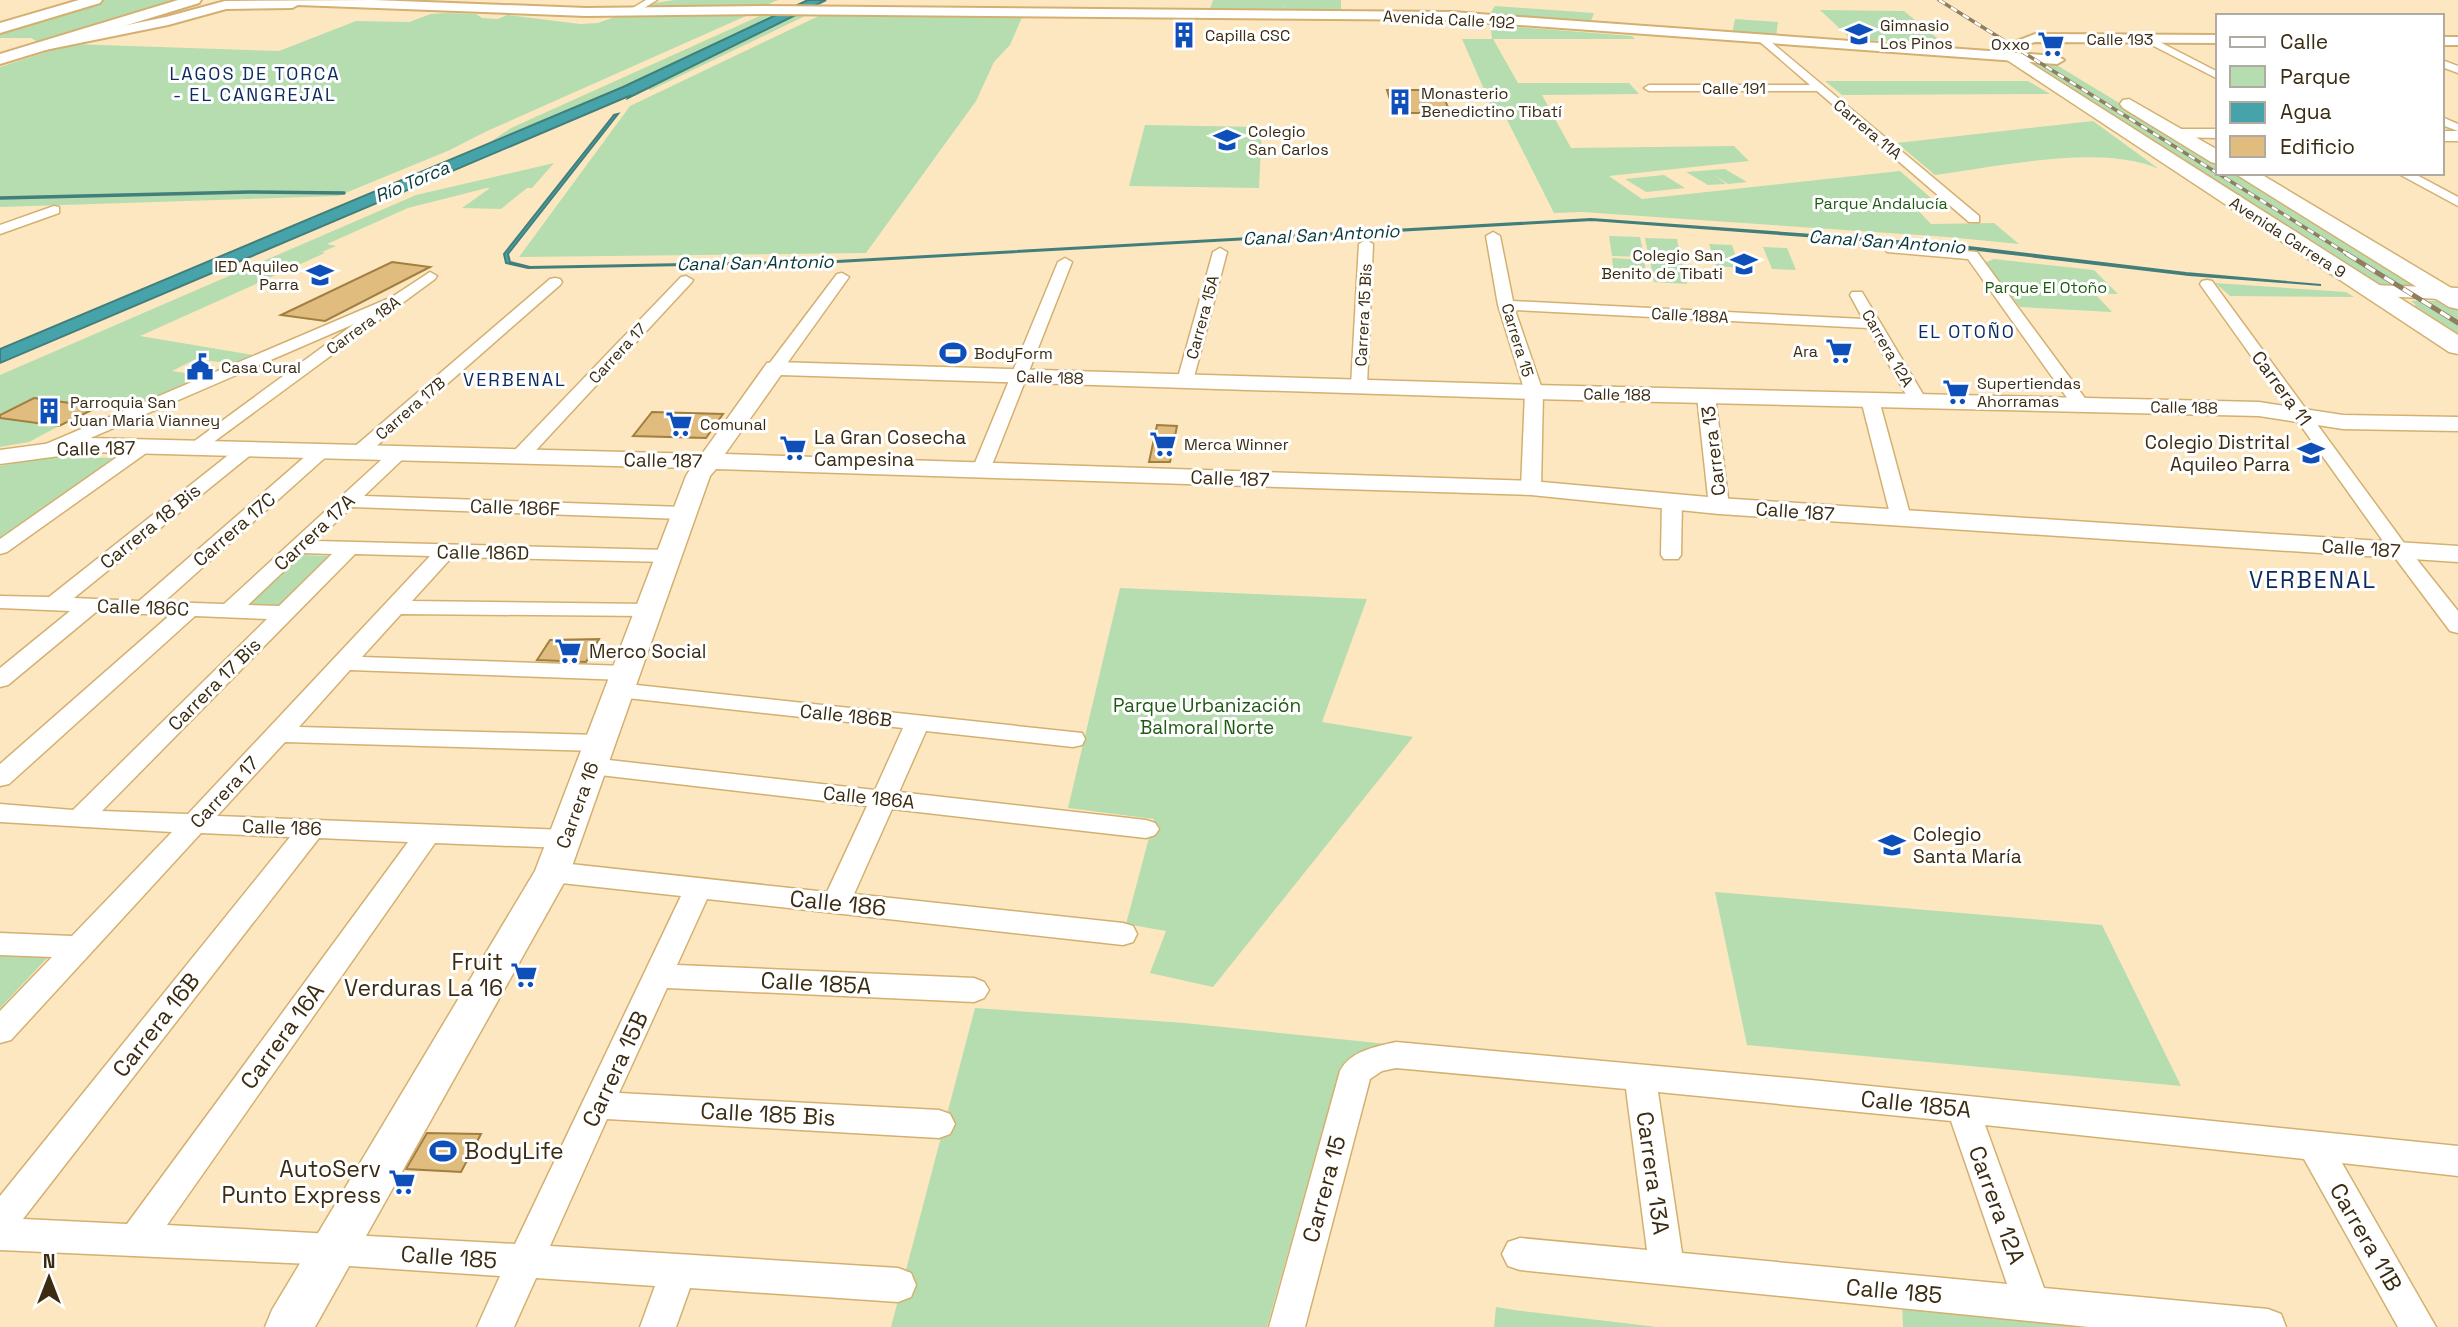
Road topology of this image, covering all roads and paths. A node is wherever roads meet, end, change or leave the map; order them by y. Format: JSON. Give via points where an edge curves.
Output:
{"nodes":[{"id":1,"x":95,"y":0,"type":"edge"},
{"id":2,"x":194,"y":0,"type":"edge"},
{"id":3,"x":272,"y":0,"type":"edge"},
{"id":4,"x":663,"y":0,"type":"edge"},
{"id":5,"x":651,"y":1,"type":"edge"},
{"id":6,"x":439,"y":9,"type":"junction"},
{"id":7,"x":586,"y":12,"type":"junction"},
{"id":8,"x":631,"y":12,"type":"junction"},
{"id":9,"x":601,"y":14,"type":"junction"},
{"id":10,"x":0,"y":28,"type":"edge"},
{"id":11,"x":1762,"y":39,"type":"junction"},
{"id":12,"x":2147,"y":39,"type":"junction"},
{"id":13,"x":2216,"y":39,"type":"edge"},
{"id":14,"x":0,"y":40,"type":"edge"},
{"id":15,"x":40,"y":47,"type":"junction"},
{"id":16,"x":2019,"y":49,"type":"junction"},
{"id":17,"x":0,"y":59,"type":"edge"},
{"id":18,"x":2063,"y":64,"type":"dead end"},
{"id":19,"x":2216,"y":75,"type":"edge"},
{"id":20,"x":1649,"y":88,"type":"dead end"},
{"id":21,"x":1819,"y":88,"type":"junction"},
{"id":22,"x":2111,"y":93,"type":"dead end"},
{"id":23,"x":2216,"y":134,"type":"edge"},
{"id":24,"x":2184,"y":137,"type":"junction"},
{"id":25,"x":2216,"y":141,"type":"edge"},
{"id":26,"x":2216,"y":157,"type":"edge"},
{"id":27,"x":2247,"y":175,"type":"edge"},
{"id":28,"x":2407,"y":175,"type":"edge"},
{"id":29,"x":2458,"y":202,"type":"edge"},
{"id":30,"x":54,"y":210,"type":"dead end"},
{"id":31,"x":1974,"y":219,"type":"dead end"},
{"id":32,"x":0,"y":230,"type":"edge"},
{"id":33,"x":1493,"y":236,"type":"dead end"},
{"id":34,"x":1366,"y":244,"type":"dead end"},
{"id":35,"x":1892,"y":249,"type":"dead end"},
{"id":36,"x":1220,"y":252,"type":"dead end"},
{"id":37,"x":1065,"y":262,"type":"dead end"},
{"id":38,"x":430,"y":276,"type":"dead end"},
{"id":39,"x":842,"y":277,"type":"dead end"},
{"id":40,"x":686,"y":280,"type":"dead end"},
{"id":41,"x":555,"y":282,"type":"dead end"},
{"id":42,"x":2207,"y":284,"type":"dead end"},
{"id":43,"x":2371,"y":291,"type":"junction"},
{"id":44,"x":1857,"y":295,"type":"dead end"},
{"id":45,"x":2453,"y":297,"type":"edge"},
{"id":46,"x":397,"y":300,"type":"junction"},
{"id":47,"x":1506,"y":305,"type":"junction"},
{"id":48,"x":1874,"y":324,"type":"junction"},
{"id":49,"x":2458,"y":346,"type":"edge"},
{"id":50,"x":775,"y":368,"type":"junction"},
{"id":51,"x":1020,"y":376,"type":"junction"},
{"id":52,"x":1185,"y":381,"type":"junction"},
{"id":53,"x":1359,"y":386,"type":"junction"},
{"id":54,"x":1534,"y":392,"type":"junction"},
{"id":55,"x":1706,"y":396,"type":"junction"},
{"id":56,"x":1870,"y":400,"type":"junction"},
{"id":57,"x":1918,"y":401,"type":"junction"},
{"id":58,"x":2081,"y":405,"type":"junction"},
{"id":59,"x":2302,"y":416,"type":"junction"},
{"id":60,"x":2458,"y":424,"type":"edge"},
{"id":61,"x":143,"y":447,"type":"junction"},
{"id":62,"x":52,"y":448,"type":"junction"},
{"id":63,"x":194,"y":448,"type":"junction"},
{"id":64,"x":247,"y":449,"type":"junction"},
{"id":65,"x":322,"y":451,"type":"junction"},
{"id":66,"x":359,"y":453,"type":"junction"},
{"id":67,"x":398,"y":454,"type":"junction"},
{"id":68,"x":2,"y":457,"type":"edge"},
{"id":69,"x":519,"y":457,"type":"junction"},
{"id":70,"x":706,"y":461,"type":"junction"},
{"id":71,"x":981,"y":470,"type":"junction"},
{"id":72,"x":1531,"y":488,"type":"junction"},
{"id":73,"x":348,"y":501,"type":"junction"},
{"id":74,"x":1672,"y":501,"type":"junction"},
{"id":75,"x":1719,"y":506,"type":"junction"},
{"id":76,"x":683,"y":513,"type":"junction"},
{"id":77,"x":1900,"y":518,"type":"junction"},
{"id":78,"x":298,"y":547,"type":"junction"},
{"id":79,"x":0,"y":548,"type":"edge"},
{"id":80,"x":350,"y":548,"type":"junction"},
{"id":81,"x":446,"y":551,"type":"junction"},
{"id":82,"x":2400,"y":551,"type":"junction"},
{"id":83,"x":2458,"y":554,"type":"edge"},
{"id":84,"x":1671,"y":555,"type":"dead end"},
{"id":85,"x":667,"y":556,"type":"junction"},
{"id":86,"x":2,"y":603,"type":"edge"},
{"id":87,"x":54,"y":604,"type":"junction"},
{"id":88,"x":91,"y":605,"type":"junction"},
{"id":89,"x":145,"y":607,"type":"junction"},
{"id":90,"x":395,"y":607,"type":"junction"},
{"id":91,"x":190,"y":609,"type":"junction"},
{"id":92,"x":648,"y":610,"type":"junction"},
{"id":93,"x":230,"y":611,"type":"junction"},
{"id":94,"x":285,"y":613,"type":"junction"},
{"id":95,"x":2458,"y":626,"type":"edge"},
{"id":96,"x":344,"y":663,"type":"junction"},
{"id":97,"x":0,"y":680,"type":"edge"},
{"id":98,"x":622,"y":682,"type":"junction"},
{"id":99,"x":918,"y":722,"type":"junction"},
{"id":100,"x":279,"y":734,"type":"junction"},
{"id":101,"x":1073,"y":738,"type":"dead end"},
{"id":102,"x":595,"y":754,"type":"junction"},
{"id":103,"x":0,"y":778,"type":"edge"},
{"id":104,"x":883,"y":799,"type":"junction"},
{"id":105,"x":0,"y":813,"type":"edge"},
{"id":106,"x":79,"y":819,"type":"junction"},
{"id":107,"x":194,"y":823,"type":"junction"},
{"id":108,"x":312,"y":828,"type":"junction"},
{"id":109,"x":1146,"y":829,"type":"dead end"},
{"id":110,"x":428,"y":833,"type":"junction"},
{"id":111,"x":558,"y":855,"type":"junction"},
{"id":112,"x":698,"y":888,"type":"junction"},
{"id":113,"x":836,"y":902,"type":"junction"},
{"id":114,"x":1123,"y":934,"type":"dead end"},
{"id":115,"x":0,"y":944,"type":"edge"},
{"id":116,"x":80,"y":947,"type":"junction"},
{"id":117,"x":658,"y":976,"type":"junction"},
{"id":118,"x":974,"y":990,"type":"dead end"},
{"id":119,"x":0,"y":1031,"type":"edge"},
{"id":120,"x":1374,"y":1060,"type":"joint"},
{"id":121,"x":1640,"y":1077,"type":"junction"},
{"id":122,"x":598,"y":1105,"type":"junction"},
{"id":123,"x":1963,"y":1109,"type":"junction"},
{"id":124,"x":939,"y":1124,"type":"dead end"},
{"id":125,"x":2314,"y":1146,"type":"junction"},
{"id":126,"x":2458,"y":1161,"type":"edge"},
{"id":127,"x":0,"y":1222,"type":"edge"},
{"id":128,"x":0,"y":1234,"type":"edge"},
{"id":129,"x":136,"y":1240,"type":"junction"},
{"id":130,"x":334,"y":1249,"type":"junction"},
{"id":131,"x":1520,"y":1254,"type":"dead end"},
{"id":132,"x":526,"y":1261,"type":"junction"},
{"id":133,"x":1667,"y":1268,"type":"junction"},
{"id":134,"x":679,"y":1271,"type":"junction"},
{"id":135,"x":898,"y":1285,"type":"dead end"},
{"id":136,"x":2031,"y":1302,"type":"junction"},
{"id":137,"x":289,"y":1327,"type":"edge"},
{"id":138,"x":495,"y":1327,"type":"edge"},
{"id":139,"x":657,"y":1327,"type":"edge"},
{"id":140,"x":1287,"y":1327,"type":"edge"},
{"id":141,"x":2268,"y":1327,"type":"edge"},
{"id":142,"x":2418,"y":1327,"type":"edge"}],
"edges":[{"from":1,"to":10,"type":"highway"},
{"from":2,"to":15,"type":"highway"},
{"from":3,"to":6,"type":"main road","name":"Avenida Calle 192"},
{"from":4,"to":5,"type":"street"},
{"from":5,"to":8,"type":"street"},
{"from":6,"to":7,"type":"main road","name":"Avenida Calle 192"},
{"from":6,"to":9,"type":"main road","name":"Avenida Calle 192","via":[[578,22],[599,19],[604,16]]},
{"from":6,"to":15,"type":"main road","name":"Avenida Calle 192","via":[[230,4],[168,22]]},
{"from":7,"to":8,"type":"main road","name":"Avenida Calle 192"},
{"from":7,"to":9,"type":"main road"},
{"from":8,"to":9,"type":"main road","name":"Avenida Calle 192"},
{"from":8,"to":11,"type":"main road","name":"Avenida Calle 192","via":[[1452,16]]},
{"from":11,"to":16,"type":"main road","name":"Avenida Calle 192"},
{"from":11,"to":21,"type":"street","name":"Carrera 11A"},
{"from":12,"to":13,"type":"main road","name":"Calle 193"},
{"from":12,"to":16,"type":"main road","name":"Calle 193","via":[[2029,38]]},
{"from":12,"to":19,"type":"street"},
{"from":14,"to":17,"type":"highway","via":[[27,44]]},
{"from":15,"to":17,"type":"highway"},
{"from":16,"to":18,"type":"main road","name":"Avenida Calle 192"},
{"from":16,"to":43,"type":"main road","name":"Avenida Carrera 9"},
{"from":20,"to":21,"type":"street","name":"Calle 191"},
{"from":21,"to":31,"type":"street","name":"Carrera 11A"},
{"from":22,"to":24,"type":"main road"},
{"from":23,"to":24,"type":"street"},
{"from":24,"to":25,"type":"street"},
{"from":24,"to":26,"type":"main road"},
{"from":27,"to":45,"type":"main road","name":"Avenida Carrera 9"},
{"from":28,"to":29,"type":"street"},
{"from":30,"to":32,"type":"street"},
{"from":33,"to":47,"type":"street","name":"Carrera 15"},
{"from":34,"to":53,"type":"street","name":"Carrera 15 Bis"},
{"from":35,"to":58,"type":"street","via":[[1972,255]]},
{"from":36,"to":52,"type":"street","name":"Carrera 15A"},
{"from":37,"to":51,"type":"street"},
{"from":38,"to":46,"type":"street","name":"Carrera 18A"},
{"from":39,"to":50,"type":"street","name":"Carrera 16"},
{"from":40,"to":69,"type":"street","name":"Carrera 17"},
{"from":41,"to":66,"type":"street","name":"Carrera 17B"},
{"from":42,"to":59,"type":"street","name":"Carrera 11"},
{"from":43,"to":45,"type":"street"},
{"from":43,"to":49,"type":"main road","name":"Avenida Carrera 9"},
{"from":44,"to":48,"type":"street","name":"Carrera 12A"},
{"from":46,"to":62,"type":"street"},
{"from":46,"to":63,"type":"street","name":"Carrera 18A"},
{"from":47,"to":48,"type":"street","name":"Calle 188A"},
{"from":47,"to":54,"type":"street","name":"Carrera 15"},
{"from":48,"to":57,"type":"street","name":"Carrera 12A"},
{"from":50,"to":51,"type":"street","name":"Calle 188"},
{"from":50,"to":70,"type":"street","name":"Carrera 16"},
{"from":51,"to":52,"type":"street","name":"Calle 188"},
{"from":51,"to":71,"type":"street"},
{"from":52,"to":53,"type":"street","name":"Calle 188"},
{"from":53,"to":54,"type":"street","name":"Calle 188"},
{"from":54,"to":55,"type":"street","name":"Calle 188"},
{"from":54,"to":72,"type":"street","name":"Carrera 15"},
{"from":55,"to":56,"type":"street","name":"Calle 188"},
{"from":55,"to":75,"type":"street","name":"Carrera 13"},
{"from":56,"to":57,"type":"street","name":"Calle 188"},
{"from":56,"to":77,"type":"street"},
{"from":57,"to":58,"type":"street","name":"Calle 188"},
{"from":58,"to":59,"type":"street","name":"Calle 188","via":[[2259,409]]},
{"from":59,"to":60,"type":"street","name":"Calle 188","via":[[2343,422]]},
{"from":59,"to":82,"type":"street","name":"Carrera 11"},
{"from":61,"to":62,"type":"street","name":"Calle 187"},
{"from":61,"to":63,"type":"street","name":"Calle 187"},
{"from":61,"to":79,"type":"street"},
{"from":62,"to":68,"type":"street","name":"Calle 187"},
{"from":63,"to":64,"type":"street","name":"Calle 187"},
{"from":64,"to":65,"type":"street","name":"Calle 187"},
{"from":64,"to":87,"type":"street","name":"Carrera 18 Bis"},
{"from":65,"to":66,"type":"street","name":"Calle 187"},
{"from":65,"to":89,"type":"street","name":"Carrera 17C"},
{"from":66,"to":67,"type":"street","name":"Calle 187"},
{"from":67,"to":69,"type":"street","name":"Calle 187"},
{"from":67,"to":73,"type":"street","name":"Carrera 17A"},
{"from":69,"to":70,"type":"street","name":"Calle 187"},
{"from":70,"to":71,"type":"street","name":"Calle 187"},
{"from":70,"to":76,"type":"street","name":"Carrera 16"},
{"from":71,"to":72,"type":"street","name":"Calle 187"},
{"from":72,"to":74,"type":"street","name":"Calle 187"},
{"from":73,"to":76,"type":"street","name":"Calle 186F"},
{"from":73,"to":78,"type":"street","name":"Carrera 17A"},
{"from":74,"to":75,"type":"street","name":"Calle 187"},
{"from":74,"to":84,"type":"street"},
{"from":75,"to":77,"type":"street","name":"Calle 187"},
{"from":76,"to":85,"type":"street","name":"Carrera 16"},
{"from":77,"to":82,"type":"street","name":"Calle 187"},
{"from":78,"to":80,"type":"street","name":"Calle 186D"},
{"from":78,"to":93,"type":"street","name":"Carrera 17A"},
{"from":80,"to":81,"type":"street","name":"Calle 186D"},
{"from":80,"to":94,"type":"street","name":"Carrera 17 Bis"},
{"from":81,"to":85,"type":"street","name":"Calle 186D"},
{"from":81,"to":90,"type":"street","name":"Carrera 17"},
{"from":82,"to":83,"type":"street","name":"Calle 187"},
{"from":82,"to":95,"type":"street","name":"Carrera 11"},
{"from":85,"to":92,"type":"street","name":"Carrera 16"},
{"from":86,"to":87,"type":"street","name":"Calle 186C"},
{"from":87,"to":88,"type":"street","name":"Calle 186C"},
{"from":88,"to":89,"type":"street","name":"Calle 186C"},
{"from":88,"to":97,"type":"street"},
{"from":89,"to":91,"type":"street","name":"Calle 186C"},
{"from":90,"to":92,"type":"street"},
{"from":90,"to":96,"type":"street","name":"Carrera 17"},
{"from":91,"to":93,"type":"street","name":"Calle 186C"},
{"from":91,"to":103,"type":"street"},
{"from":92,"to":98,"type":"street","name":"Carrera 16"},
{"from":93,"to":94,"type":"street","name":"Calle 186C"},
{"from":94,"to":106,"type":"street","name":"Carrera 17 Bis"},
{"from":96,"to":98,"type":"street","name":"Calle 186B"},
{"from":96,"to":100,"type":"street","name":"Carrera 17"},
{"from":98,"to":99,"type":"street","name":"Calle 186B"},
{"from":98,"to":102,"type":"street","name":"Carrera 16"},
{"from":99,"to":101,"type":"street","name":"Calle 186B"},
{"from":99,"to":104,"type":"street"},
{"from":100,"to":102,"type":"street","name":"Calle 186A"},
{"from":100,"to":107,"type":"street","name":"Carrera 17"},
{"from":102,"to":104,"type":"street","name":"Calle 186A"},
{"from":102,"to":111,"type":"street","name":"Carrera 16"},
{"from":104,"to":109,"type":"street","name":"Calle 186A"},
{"from":104,"to":113,"type":"street"},
{"from":105,"to":106,"type":"street","name":"Calle 186"},
{"from":106,"to":107,"type":"street","name":"Calle 186"},
{"from":107,"to":108,"type":"street","name":"Calle 186"},
{"from":107,"to":116,"type":"street","name":"Carrera 17"},
{"from":108,"to":110,"type":"street","name":"Calle 186"},
{"from":108,"to":127,"type":"street","name":"Carrera 16B"},
{"from":110,"to":111,"type":"street","name":"Calle 186"},
{"from":110,"to":129,"type":"street","name":"Carrera 16A"},
{"from":111,"to":112,"type":"street","name":"Calle 186"},
{"from":111,"to":130,"type":"street","name":"Carrera 16"},
{"from":112,"to":113,"type":"street","name":"Calle 186"},
{"from":112,"to":117,"type":"street","name":"Carrera 15B"},
{"from":113,"to":114,"type":"street","name":"Calle 186"},
{"from":115,"to":116,"type":"street"},
{"from":116,"to":119,"type":"street","name":"Carrera 17"},
{"from":117,"to":118,"type":"street","name":"Calle 185A"},
{"from":117,"to":122,"type":"street","name":"Carrera 15B"},
{"from":120,"to":121,"type":"street","name":"Calle 185A","via":[[1396,1055]]},
{"from":120,"to":140,"type":"street","name":"Carrera 15","via":[[1356,1071]]},
{"from":121,"to":123,"type":"street","name":"Calle 185A"},
{"from":121,"to":133,"type":"street","name":"Carrera 13A"},
{"from":122,"to":124,"type":"street","name":"Calle 185 Bis"},
{"from":122,"to":132,"type":"street","name":"Carrera 15B"},
{"from":123,"to":125,"type":"street","name":"Calle 185A"},
{"from":123,"to":136,"type":"street","name":"Carrera 12A"},
{"from":125,"to":126,"type":"street","name":"Calle 185A"},
{"from":125,"to":142,"type":"street","name":"Carrera 11B"},
{"from":128,"to":129,"type":"street","name":"Calle 185"},
{"from":129,"to":130,"type":"street","name":"Calle 185"},
{"from":130,"to":132,"type":"street","name":"Calle 185"},
{"from":130,"to":137,"type":"street","name":"Carrera 16"},
{"from":131,"to":133,"type":"street","name":"Calle 185"},
{"from":132,"to":134,"type":"street","name":"Calle 185"},
{"from":132,"to":138,"type":"street","name":"Carrera 15B"},
{"from":133,"to":136,"type":"street","name":"Calle 185"},
{"from":134,"to":135,"type":"street","name":"Calle 185"},
{"from":134,"to":139,"type":"street"},
{"from":136,"to":141,"type":"street","name":"Calle 185"}]}
